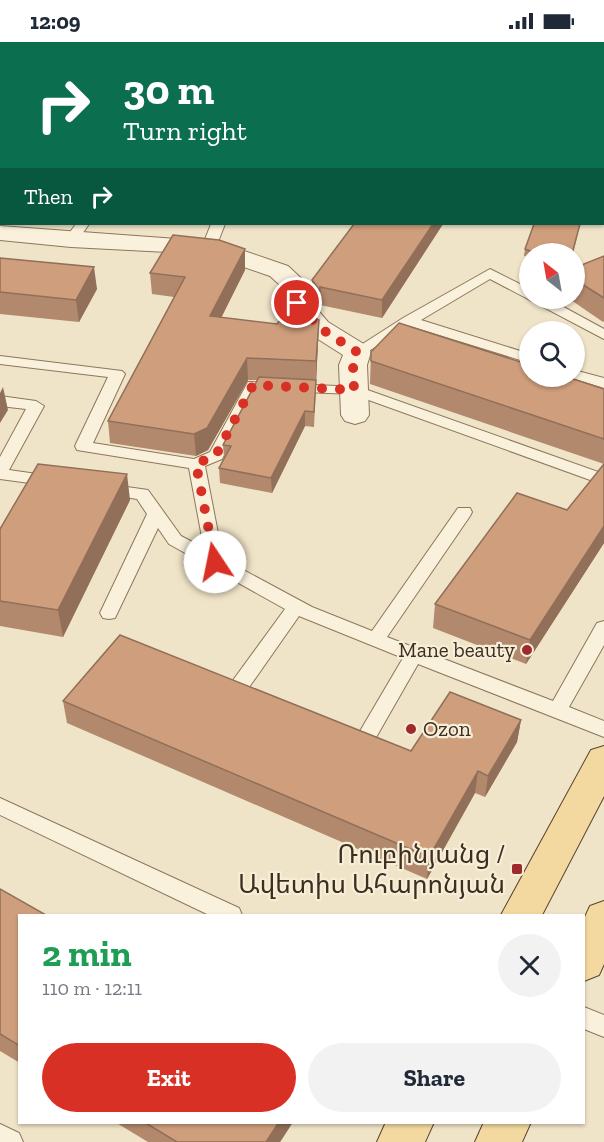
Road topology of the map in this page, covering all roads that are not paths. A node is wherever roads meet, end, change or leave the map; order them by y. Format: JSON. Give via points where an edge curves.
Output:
{"nodes":[{"id":1,"x":218,"y":225,"type":"edge"},
{"id":2,"x":77,"y":232,"type":"edge"},
{"id":3,"x":0,"y":233,"type":"edge"},
{"id":4,"x":209,"y":247,"type":"junction"},
{"id":5,"x":519,"y":289,"type":"edge"},
{"id":6,"x":556,"y":309,"type":"edge"},
{"id":7,"x":408,"y":321,"type":"junction"},
{"id":8,"x":604,"y":335,"type":"edge"},
{"id":9,"x":357,"y":352,"type":"junction"},
{"id":10,"x":519,"y":356,"type":"edge"},
{"id":11,"x":0,"y":360,"type":"edge"},
{"id":12,"x":585,"y":377,"type":"edge"},
{"id":13,"x":604,"y":383,"type":"edge"},
{"id":14,"x":0,"y":401,"type":"edge"},
{"id":15,"x":355,"y":402,"type":"junction"},
{"id":16,"x":196,"y":464,"type":"junction"},
{"id":17,"x":0,"y":473,"type":"edge"},
{"id":18,"x":604,"y":480,"type":"edge"},
{"id":19,"x":71,"y":484,"type":"edge"},
{"id":20,"x":95,"y":487,"type":"edge"},
{"id":21,"x":464,"y":512,"type":"dead end"},
{"id":22,"x":156,"y":513,"type":"junction"},
{"id":23,"x":215,"y":562,"type":"junction"},
{"id":24,"x":296,"y":607,"type":"junction"},
{"id":25,"x":109,"y":613,"type":"dead end"},
{"id":26,"x":604,"y":628,"type":"edge"},
{"id":27,"x":376,"y":639,"type":"junction"},
{"id":28,"x":414,"y":654,"type":"junction"},
{"id":29,"x":238,"y":688,"type":"edge"},
{"id":30,"x":557,"y":711,"type":"junction"},
{"id":31,"x":604,"y":729,"type":"edge"},
{"id":32,"x":363,"y":743,"type":"edge"},
{"id":33,"x":604,"y":760,"type":"edge"},
{"id":34,"x":0,"y":806,"type":"edge"},
{"id":35,"x":229,"y":914,"type":"edge"},
{"id":36,"x":521,"y":914,"type":"edge"},
{"id":37,"x":604,"y":919,"type":"edge"},
{"id":38,"x":585,"y":960,"type":"edge"},
{"id":39,"x":585,"y":1018,"type":"edge"},
{"id":40,"x":604,"y":1026,"type":"edge"},
{"id":41,"x":410,"y":1124,"type":"edge"},
{"id":42,"x":507,"y":1124,"type":"edge"},
{"id":43,"x":0,"y":1136,"type":"edge"},
{"id":44,"x":10,"y":1142,"type":"edge"},
{"id":45,"x":400,"y":1142,"type":"edge"},
{"id":46,"x":498,"y":1142,"type":"edge"}],
"edges":[{"from":1,"to":4,"type":"lane"},
{"from":2,"to":3,"type":"street"},
{"from":2,"to":4,"type":"street"},
{"from":4,"to":9,"type":"street","via":[[279,271],[294,285],[297,303],[320,328]]},
{"from":5,"to":7,"type":"lane","via":[[490,273]]},
{"from":6,"to":8,"type":"lane"},
{"from":7,"to":9,"type":"lane"},
{"from":7,"to":10,"type":"lane"},
{"from":9,"to":15,"type":"street","via":[[353,365]]},
{"from":11,"to":16,"type":"lane","via":[[117,374],[83,446]]},
{"from":12,"to":13,"type":"lane"},
{"from":14,"to":17,"type":"lane","via":[[36,406]]},
{"from":15,"to":16,"type":"lane","via":[[253,385],[216,455]]},
{"from":15,"to":18,"type":"lane"},
{"from":16,"to":23,"type":"lane"},
{"from":17,"to":19,"type":"lane"},
{"from":20,"to":22,"type":"lane","via":[[142,494]]},
{"from":21,"to":27,"type":"lane"},
{"from":22,"to":23,"type":"lane","via":[[176,540]]},
{"from":22,"to":25,"type":"lane"},
{"from":23,"to":24,"type":"lane"},
{"from":24,"to":27,"type":"lane"},
{"from":24,"to":29,"type":"lane"},
{"from":26,"to":30,"type":"lane"},
{"from":27,"to":28,"type":"lane"},
{"from":28,"to":30,"type":"lane"},
{"from":28,"to":32,"type":"lane"},
{"from":30,"to":31,"type":"lane"},
{"from":33,"to":36,"type":"main road"},
{"from":34,"to":35,"type":"lane"},
{"from":37,"to":38,"type":"main road"},
{"from":39,"to":40,"type":"lane"},
{"from":41,"to":45,"type":"main road"},
{"from":42,"to":46,"type":"main road"},
{"from":43,"to":44,"type":"lane"}]}
